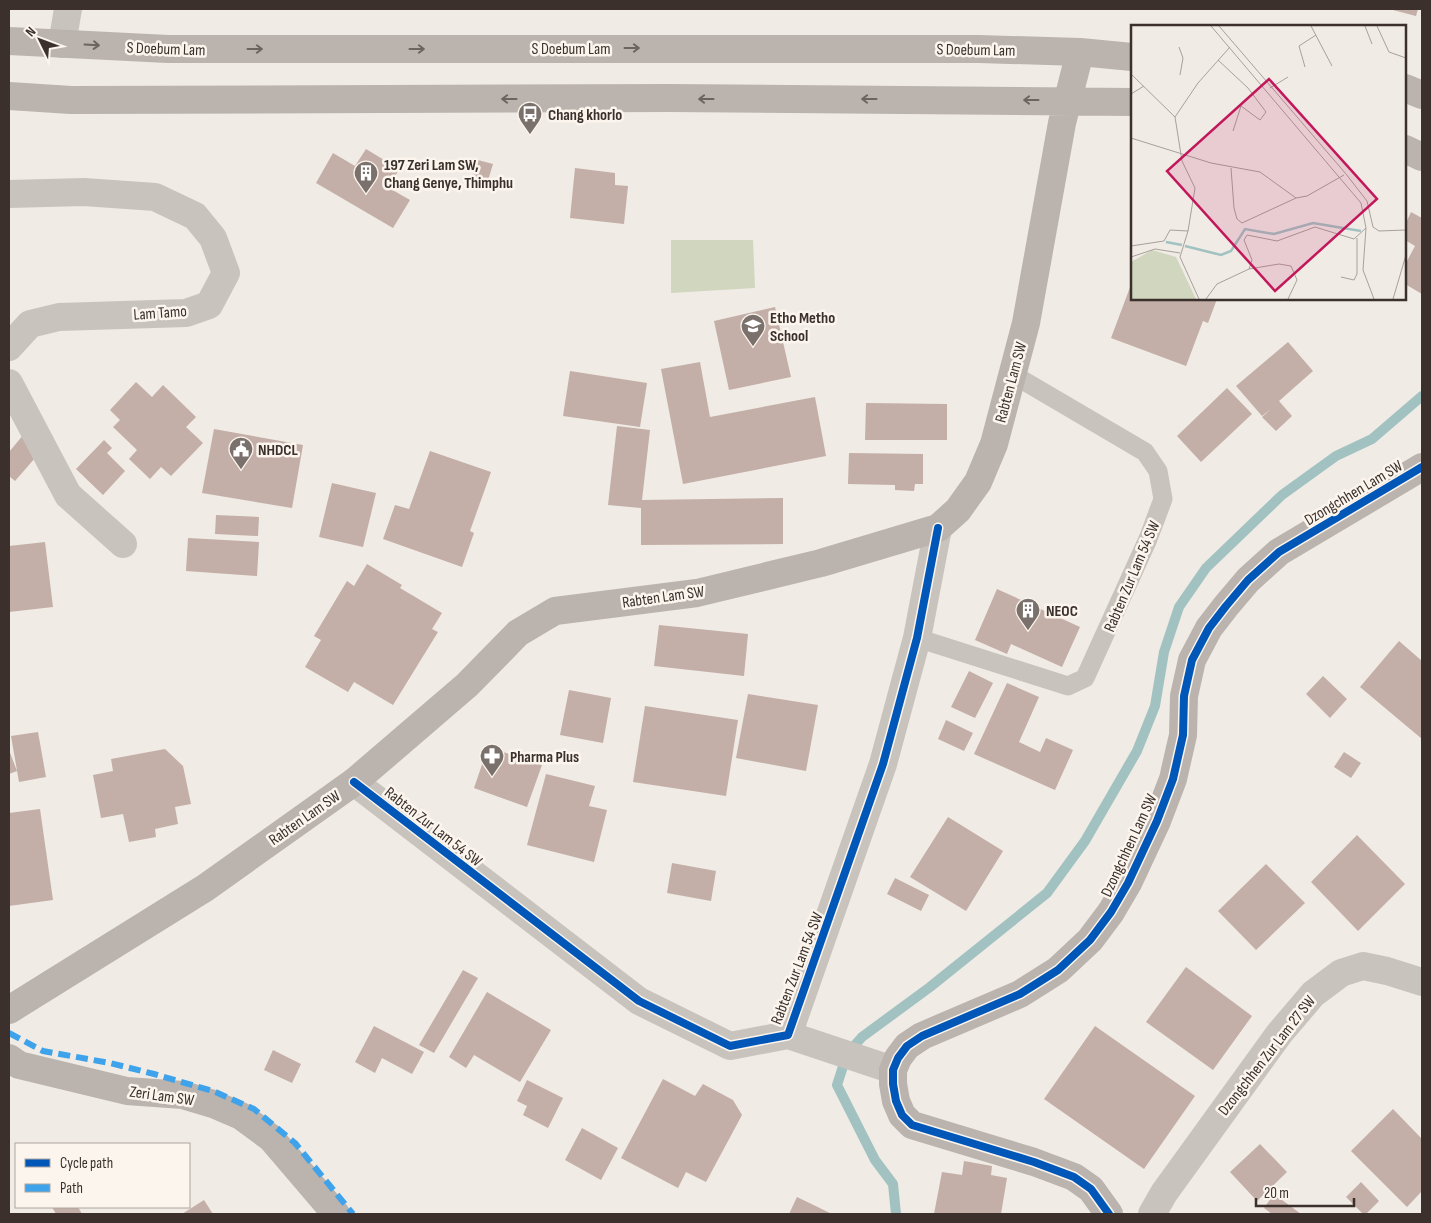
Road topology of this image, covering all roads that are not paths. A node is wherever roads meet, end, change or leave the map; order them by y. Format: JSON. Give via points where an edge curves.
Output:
{"nodes":[{"id":1,"x":68,"y":9,"type":"edge"},
{"id":2,"x":9,"y":41,"type":"edge"},
{"id":3,"x":62,"y":44,"type":"junction"},
{"id":4,"x":1080,"y":52,"type":"junction"},
{"id":5,"x":1131,"y":56,"type":"edge"},
{"id":6,"x":1406,"y":88,"type":"edge"},
{"id":7,"x":1422,"y":95,"type":"edge"},
{"id":8,"x":9,"y":96,"type":"edge"},
{"id":9,"x":1069,"y":100,"type":"junction"},
{"id":10,"x":1131,"y":102,"type":"edge"},
{"id":11,"x":1406,"y":149,"type":"edge"},
{"id":12,"x":1422,"y":157,"type":"edge"},
{"id":13,"x":9,"y":194,"type":"edge"},
{"id":14,"x":9,"y":347,"type":"edge"},
{"id":15,"x":1012,"y":374,"type":"junction"},
{"id":16,"x":9,"y":383,"type":"edge"},
{"id":17,"x":1422,"y":467,"type":"edge"},
{"id":18,"x":938,"y":528,"type":"junction"},
{"id":19,"x":123,"y":544,"type":"dead end"},
{"id":20,"x":918,"y":638,"type":"junction"},
{"id":21,"x":354,"y":782,"type":"junction"},
{"id":22,"x":1422,"y":982,"type":"edge"},
{"id":23,"x":9,"y":1010,"type":"edge"},
{"id":24,"x":788,"y":1035,"type":"junction"},
{"id":25,"x":9,"y":1058,"type":"edge"},
{"id":26,"x":893,"y":1070,"type":"junction"},
{"id":27,"x":336,"y":1214,"type":"edge"},
{"id":28,"x":1109,"y":1214,"type":"edge"},
{"id":29,"x":1152,"y":1214,"type":"edge"}],
"edges":[{"from":1,"to":3,"type":"street"},
{"from":2,"to":3,"type":"main road","name":"S Doebum Lam"},
{"from":3,"to":4,"type":"main road","name":"S Doebum Lam","one_way":true,"via":[[168,49],[774,48]]},
{"from":4,"to":5,"type":"main road","name":"S Doebum Lam"},
{"from":4,"to":9,"type":"main road","name":"Rabten Lam SW"},
{"from":6,"to":7,"type":"main road"},
{"from":9,"to":8,"type":"main road","one_way":true,"via":[[71,100]]},
{"from":9,"to":10,"type":"main road"},
{"from":9,"to":15,"type":"main road","name":"Rabten Lam SW","via":[[1062,123],[1026,323]]},
{"from":11,"to":12,"type":"main road"},
{"from":13,"to":14,"type":"street","name":"Lam Tamo","via":[[84,192],[155,197],[195,216],[213,238],[226,273],[209,305],[186,313],[59,317],[30,324]]},
{"from":15,"to":18,"type":"main road","name":"Rabten Lam SW","via":[[994,444],[978,482],[958,510]]},
{"from":15,"to":20,"type":"lane","name":"Rabten Zur Lam 54 SW","via":[[1145,452],[1158,471],[1162,499],[1136,566],[1085,678],[1068,686]]},
{"from":16,"to":19,"type":"street","via":[[68,495]]},
{"from":17,"to":26,"type":"main road","name":"Dzongchhen Lam SW","via":[[1279,552],[1248,580],[1209,628],[1192,660],[1184,696],[1183,735],[1173,779],[1128,883],[1090,940],[1058,970],[1020,994],[922,1036],[907,1046]]},
{"from":18,"to":20,"type":"street","name":"Rabten Zur Lam 54 SW"},
{"from":18,"to":21,"type":"main road","name":"Rabten Lam SW","via":[[821,563],[697,593],[555,611],[518,633],[467,685]]},
{"from":20,"to":24,"type":"street","name":"Rabten Zur Lam 54 SW","via":[[883,764]]},
{"from":21,"to":23,"type":"main road","name":"Rabten Lam SW","via":[[205,888]]},
{"from":21,"to":24,"type":"street","name":"Rabten Zur Lam 54 SW","via":[[639,1001],[730,1046]]},
{"from":22,"to":29,"type":"street","name":"Dzongchhen Zur Lam 27 SW","via":[[1388,970],[1363,966],[1341,973],[1313,994],[1261,1058]]},
{"from":24,"to":26,"type":"street"},
{"from":25,"to":27,"type":"main road","name":"Zeri Lam SW","via":[[19,1065],[127,1091],[183,1095],[241,1116],[271,1138]]},
{"from":26,"to":28,"type":"main road","via":[[896,1101],[902,1115],[912,1125],[1074,1177],[1091,1189]]}]}
